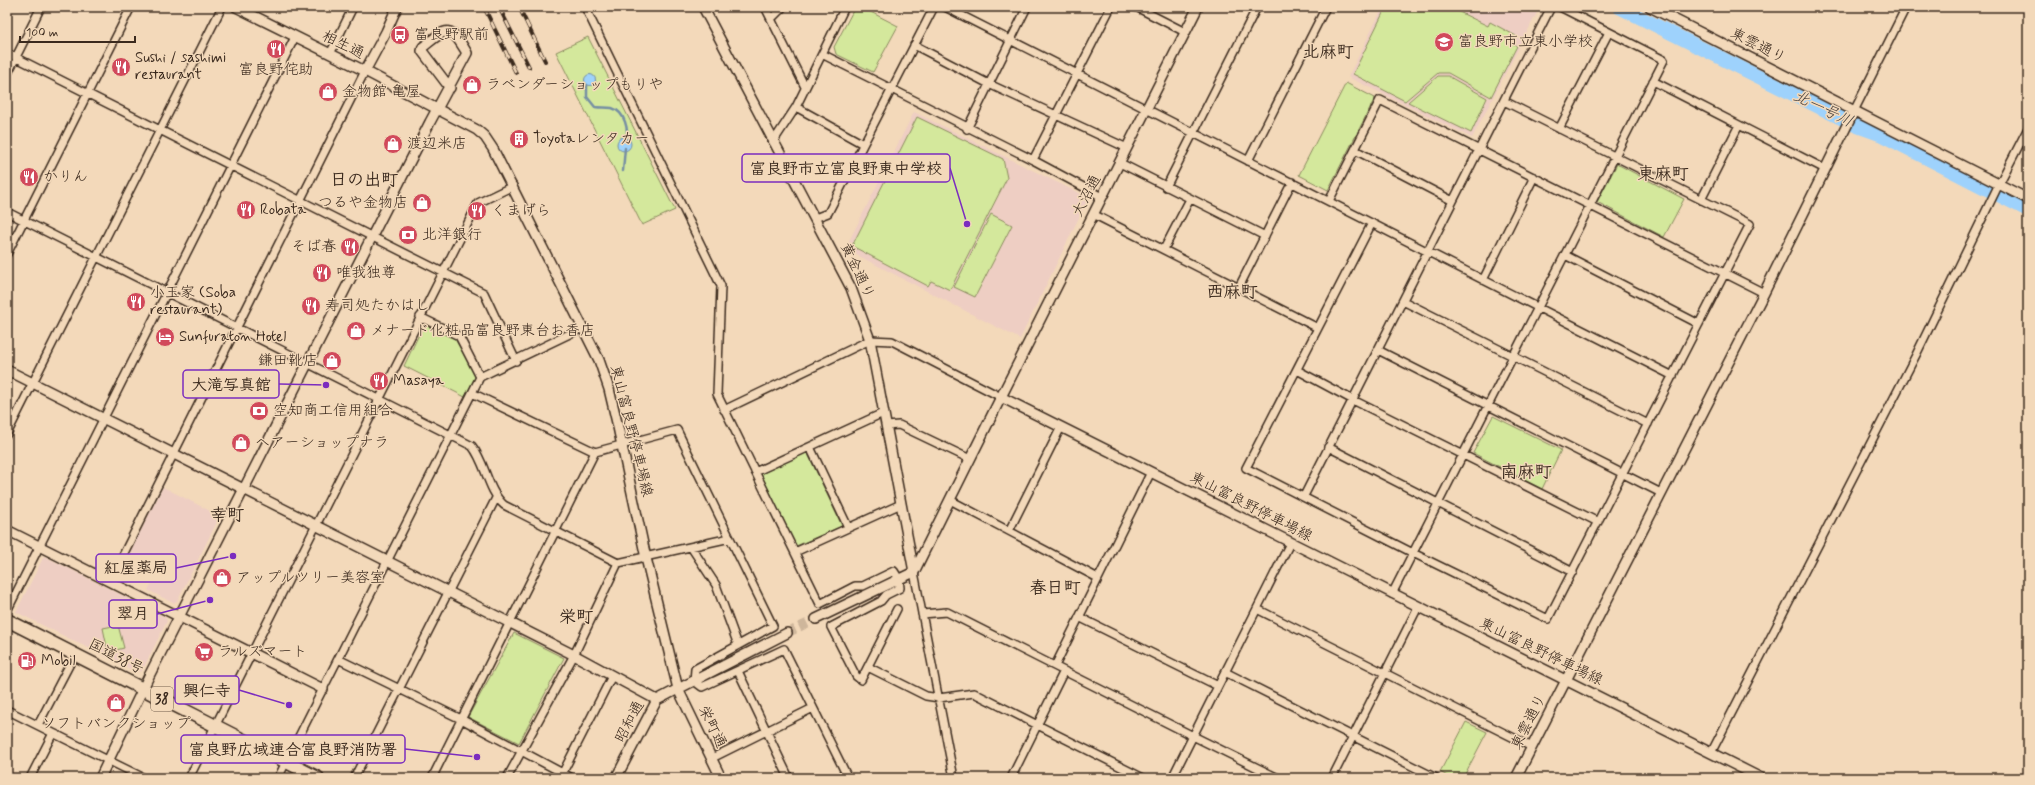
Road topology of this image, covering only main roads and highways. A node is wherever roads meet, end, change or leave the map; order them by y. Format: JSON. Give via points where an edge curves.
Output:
{"nodes":[{"id":1,"x":7,"y":620,"type":"edge"},
{"id":2,"x":318,"y":778,"type":"edge"}],
"edges":[{"from":1,"to":2,"type":"highway","name":"国道38号","number":"38"}]}
